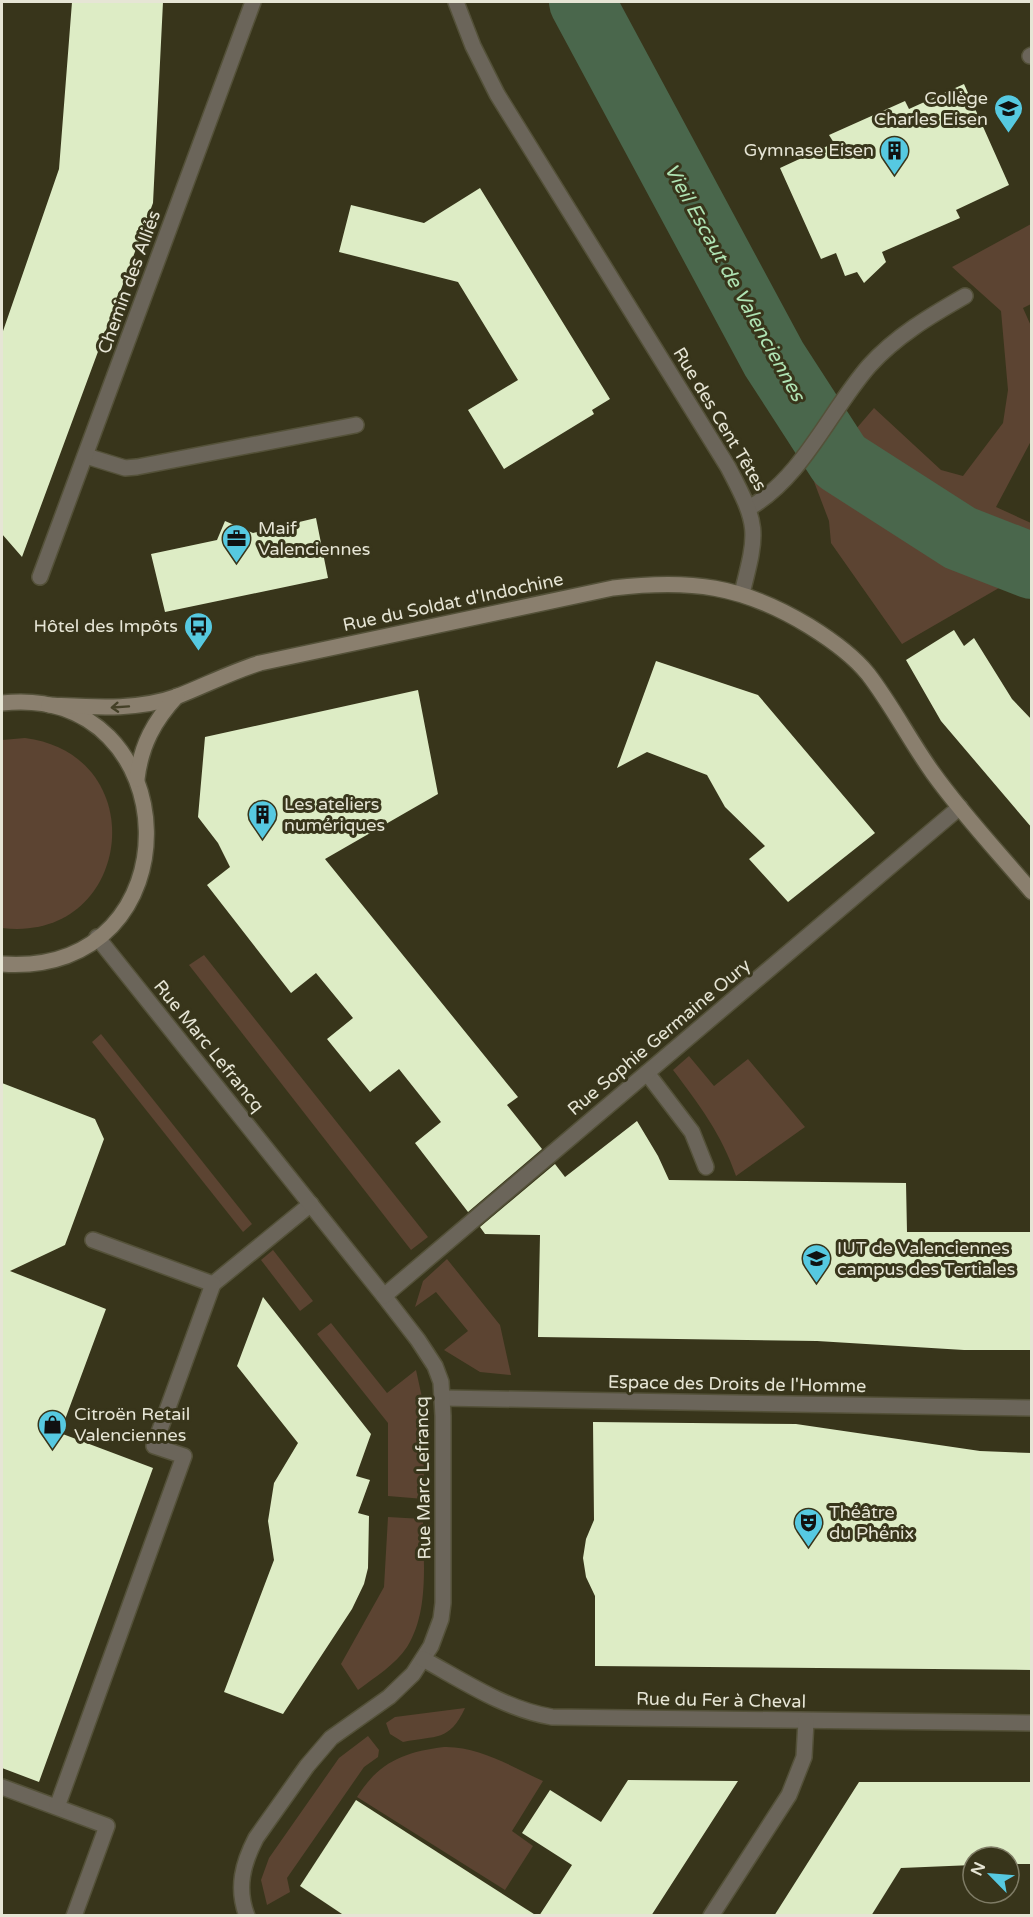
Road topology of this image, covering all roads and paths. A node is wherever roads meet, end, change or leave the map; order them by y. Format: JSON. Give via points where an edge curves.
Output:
{"nodes":[{"id":1,"x":254,"y":2,"type":"edge"},
{"id":2,"x":456,"y":2,"type":"edge"},
{"id":3,"x":965,"y":296,"type":"dead end"},
{"id":4,"x":356,"y":425,"type":"dead end"},
{"id":5,"x":86,"y":456,"type":"junction"},
{"id":6,"x":749,"y":508,"type":"junction"},
{"id":7,"x":40,"y":577,"type":"dead end"},
{"id":8,"x":742,"y":593,"type":"junction"},
{"id":9,"x":177,"y":696,"type":"junction"},
{"id":10,"x":5,"y":700,"type":"edge"},
{"id":11,"x":49,"y":705,"type":"junction"},
{"id":12,"x":137,"y":779,"type":"junction"},
{"id":13,"x":960,"y":807,"type":"junction"},
{"id":14,"x":1032,"y":892,"type":"edge"},
{"id":15,"x":97,"y":937,"type":"junction"},
{"id":16,"x":2,"y":964,"type":"edge"},
{"id":17,"x":647,"y":1073,"type":"junction"},
{"id":18,"x":706,"y":1167,"type":"dead end"},
{"id":19,"x":311,"y":1204,"type":"junction"},
{"id":20,"x":93,"y":1240,"type":"dead end"},
{"id":21,"x":213,"y":1284,"type":"junction"},
{"id":22,"x":384,"y":1296,"type":"junction"},
{"id":23,"x":443,"y":1398,"type":"junction"},
{"id":24,"x":1032,"y":1408,"type":"edge"},
{"id":25,"x":423,"y":1659,"type":"junction"},
{"id":26,"x":806,"y":1721,"type":"junction"},
{"id":27,"x":1032,"y":1722,"type":"edge"},
{"id":28,"x":2,"y":1787,"type":"edge"},
{"id":29,"x":57,"y":1808,"type":"junction"},
{"id":30,"x":74,"y":1916,"type":"edge"},
{"id":31,"x":247,"y":1916,"type":"edge"},
{"id":32,"x":711,"y":1916,"type":"edge"}],
"edges":[{"from":1,"to":5,"type":"street","name":"Chemin des Alliés"},
{"from":2,"to":6,"type":"street","name":"Rue des Cent Têtes","via":[[497,94],[728,467]]},
{"from":3,"to":6,"type":"street","via":[[925,319],[887,348],[778,489]]},
{"from":4,"to":5,"type":"street","via":[[137,467],[125,468]]},
{"from":5,"to":7,"type":"street","name":"Chemin des Alliés"},
{"from":6,"to":8,"type":"street","name":"Rue des Cent Têtes","via":[[754,545]]},
{"from":8,"to":9,"type":"main road","name":"Rue du Soldat d'Indochine","via":[[660,583],[613,588],[260,663]]},
{"from":8,"to":13,"type":"main road","via":[[789,614],[852,657]]},
{"from":9,"to":11,"type":"main road","name":"Rue du Soldat d'Indochine","one_way":true,"via":[[125,707]]},
{"from":9,"to":12,"type":"main road","name":"Rue du Soldat d'Indochine","via":[[152,728],[142,751]]},
{"from":10,"to":11,"type":"main road"},
{"from":11,"to":12,"type":"main road","via":[[77,716],[101,732],[122,754]]},
{"from":12,"to":15,"type":"main road","via":[[148,825],[142,873],[120,915]]},
{"from":13,"to":14,"type":"main road"},
{"from":13,"to":17,"type":"street","name":"Rue Sophie Germaine Oury"},
{"from":15,"to":16,"type":"main road","via":[[52,960]]},
{"from":15,"to":19,"type":"street","name":"Rue Marc Lefrancq"},
{"from":17,"to":18,"type":"street","via":[[692,1132]]},
{"from":17,"to":22,"type":"street","name":"Rue Sophie Germaine Oury"},
{"from":19,"to":21,"type":"street"},
{"from":19,"to":22,"type":"street","name":"Rue Marc Lefrancq"},
{"from":20,"to":21,"type":"street"},
{"from":21,"to":29,"type":"street","via":[[154,1446],[184,1456]]},
{"from":22,"to":23,"type":"street","name":"Rue Marc Lefrancq","via":[[435,1366]]},
{"from":23,"to":24,"type":"street","name":"Espace des Droits de l'Homme"},
{"from":23,"to":25,"type":"street","name":"Rue Marc Lefrancq","via":[[443,1603],[436,1634]]},
{"from":25,"to":26,"type":"street","name":"Rue du Fer à Cheval","via":[[500,1701],[552,1717]]},
{"from":25,"to":31,"type":"street","name":"Rue Marc Lefrancq","via":[[402,1685],[345,1726],[318,1752],[256,1838],[241,1879]]},
{"from":26,"to":27,"type":"street","name":"Rue du Fer à Cheval"},
{"from":26,"to":32,"type":"street","via":[[804,1757],[789,1795]]},
{"from":28,"to":29,"type":"street"},
{"from":29,"to":30,"type":"street","via":[[107,1826]]}]}
